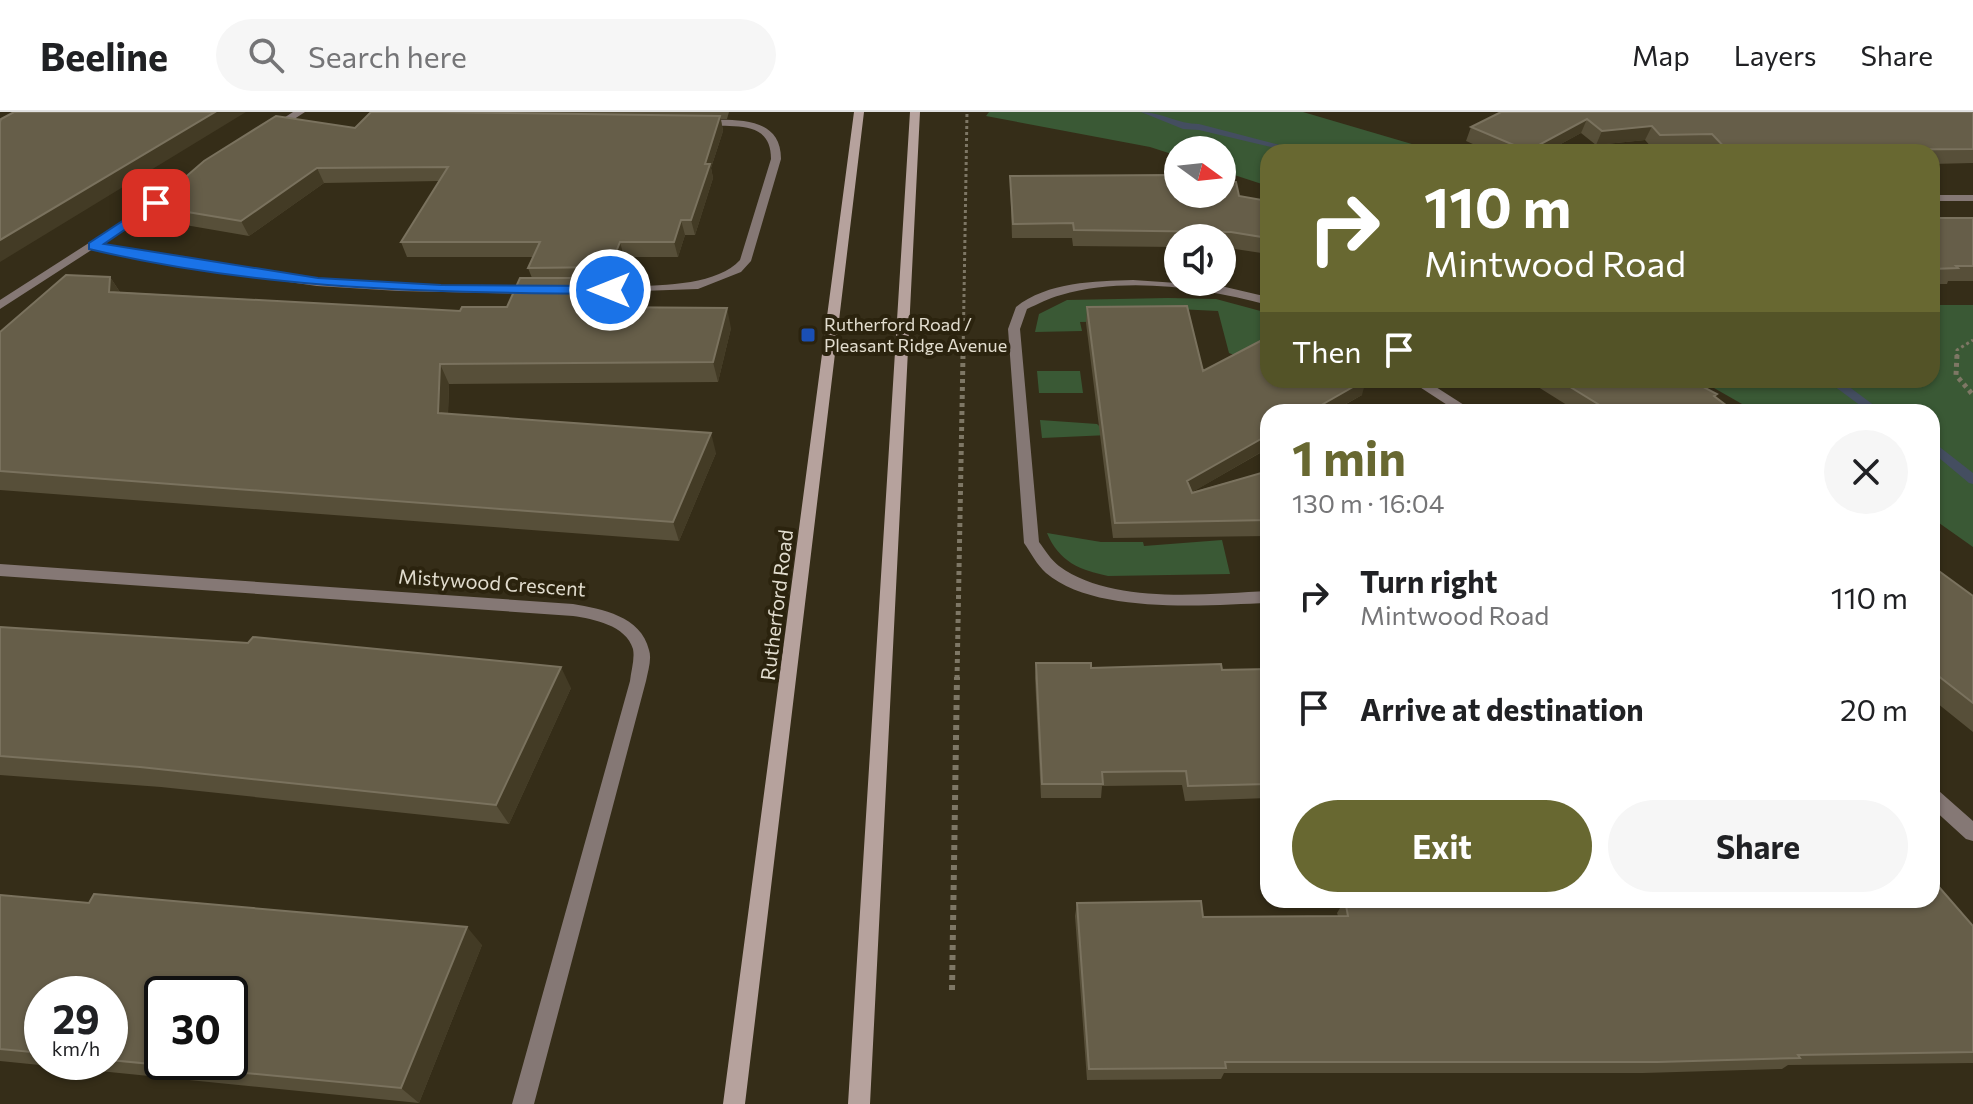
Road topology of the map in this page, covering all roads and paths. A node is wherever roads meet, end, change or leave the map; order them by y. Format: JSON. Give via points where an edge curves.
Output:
{"nodes":[{"id":1,"x":300,"y":112,"type":"edge"},
{"id":2,"x":859,"y":112,"type":"edge"},
{"id":3,"x":915,"y":112,"type":"edge"},
{"id":4,"x":967,"y":112,"type":"edge"},
{"id":5,"x":691,"y":123,"type":"edge"},
{"id":6,"x":266,"y":134,"type":"edge"},
{"id":7,"x":180,"y":188,"type":"edge"},
{"id":8,"x":1940,"y":198,"type":"edge"},
{"id":9,"x":1973,"y":198,"type":"edge"},
{"id":10,"x":94,"y":246,"type":"junction"},
{"id":11,"x":554,"y":290,"type":"edge"},
{"id":12,"x":575,"y":290,"type":"edge"},
{"id":13,"x":1260,"y":298,"type":"edge"},
{"id":14,"x":0,"y":305,"type":"edge"},
{"id":15,"x":1973,"y":340,"type":"edge"},
{"id":16,"x":1429,"y":388,"type":"edge"},
{"id":17,"x":1973,"y":395,"type":"edge"},
{"id":18,"x":1455,"y":404,"type":"edge"},
{"id":19,"x":0,"y":570,"type":"edge"},
{"id":20,"x":1260,"y":597,"type":"edge"},
{"id":21,"x":1940,"y":804,"type":"edge"},
{"id":22,"x":1973,"y":833,"type":"edge"},
{"id":23,"x":952,"y":990,"type":"dead end"},
{"id":24,"x":523,"y":1104,"type":"edge"},
{"id":25,"x":734,"y":1104,"type":"edge"},
{"id":26,"x":859,"y":1104,"type":"edge"}],
"edges":[{"from":1,"to":6,"type":"street"},
{"from":2,"to":25,"type":"main road","name":"Rutherford Road"},
{"from":3,"to":26,"type":"main road"},
{"from":4,"to":23,"type":"path"},
{"from":5,"to":12,"type":"street","via":[[755,127],[776,143],[773,171],[745,261],[724,277],[698,285]]},
{"from":7,"to":10,"type":"street"},
{"from":8,"to":9,"type":"street"},
{"from":10,"to":11,"type":"street","via":[[318,282]]},
{"from":10,"to":14,"type":"street"},
{"from":13,"to":20,"type":"street","via":[[1195,285],[1093,286],[1057,292],[1022,307],[1014,329],[1032,543],[1054,571],[1102,593]]},
{"from":15,"to":17,"type":"path","via":[[1957,350],[1956,375]]},
{"from":16,"to":18,"type":"street"},
{"from":19,"to":24,"type":"street","name":"Mistywood Crescent","via":[[573,610],[601,614],[627,628],[641,650],[638,681]]},
{"from":21,"to":22,"type":"street"}]}
